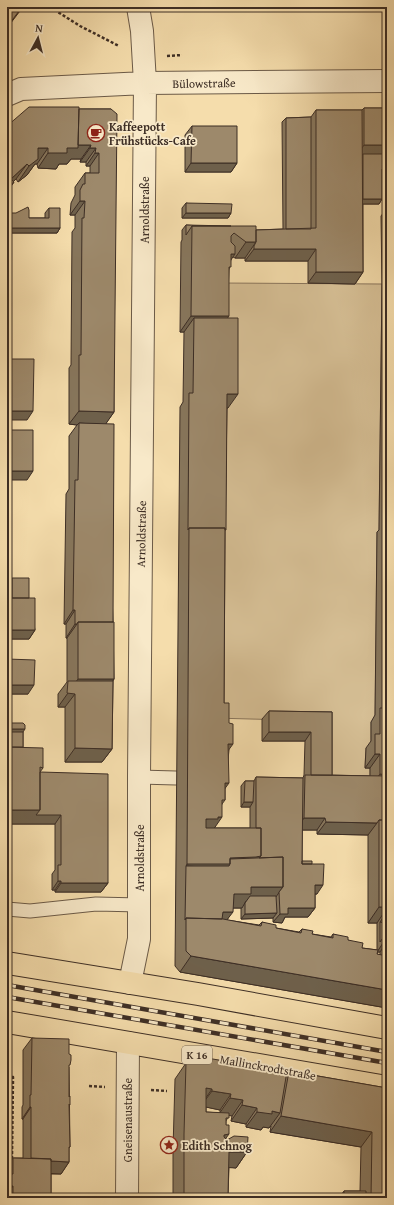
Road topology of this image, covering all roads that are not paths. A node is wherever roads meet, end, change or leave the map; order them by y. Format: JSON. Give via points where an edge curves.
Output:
{"nodes":[{"id":1,"x":138,"y":7,"type":"edge"},
{"id":2,"x":387,"y":81,"type":"edge"},
{"id":3,"x":145,"y":84,"type":"junction"},
{"id":4,"x":14,"y":92,"type":"edge"},
{"id":5,"x":139,"y":777,"type":"junction"},
{"id":6,"x":176,"y":778,"type":"dead end"},
{"id":7,"x":140,"y":905,"type":"junction"},
{"id":8,"x":7,"y":909,"type":"edge"},
{"id":9,"x":7,"y":963,"type":"edge"},
{"id":10,"x":130,"y":983,"type":"junction"},
{"id":11,"x":7,"y":1022,"type":"edge"},
{"id":12,"x":387,"y":1028,"type":"edge"},
{"id":13,"x":128,"y":1043,"type":"junction"},
{"id":14,"x":387,"y":1087,"type":"edge"},
{"id":15,"x":127,"y":1198,"type":"edge"}],
"edges":[{"from":1,"to":3,"type":"street","name":"Arnoldstraße"},
{"from":2,"to":3,"type":"street","name":"Bülowstraße"},
{"from":3,"to":4,"type":"street","name":"Bülowstraße"},
{"from":3,"to":5,"type":"street","name":"Arnoldstraße"},
{"from":5,"to":6,"type":"lane"},
{"from":5,"to":7,"type":"street","name":"Arnoldstraße"},
{"from":7,"to":8,"type":"lane","via":[[96,904],[30,911]]},
{"from":7,"to":10,"type":"street","name":"Arnoldstraße","via":[[139,939]]},
{"from":9,"to":10,"type":"main road"},
{"from":10,"to":12,"type":"main road"},
{"from":11,"to":13,"type":"main road","name":"Mallinckrodtstraße","number":"K 16"},
{"from":13,"to":14,"type":"main road","name":"Mallinckrodtstraße","number":"K 16"},
{"from":13,"to":15,"type":"street","name":"Gneisenaustraße"}]}
